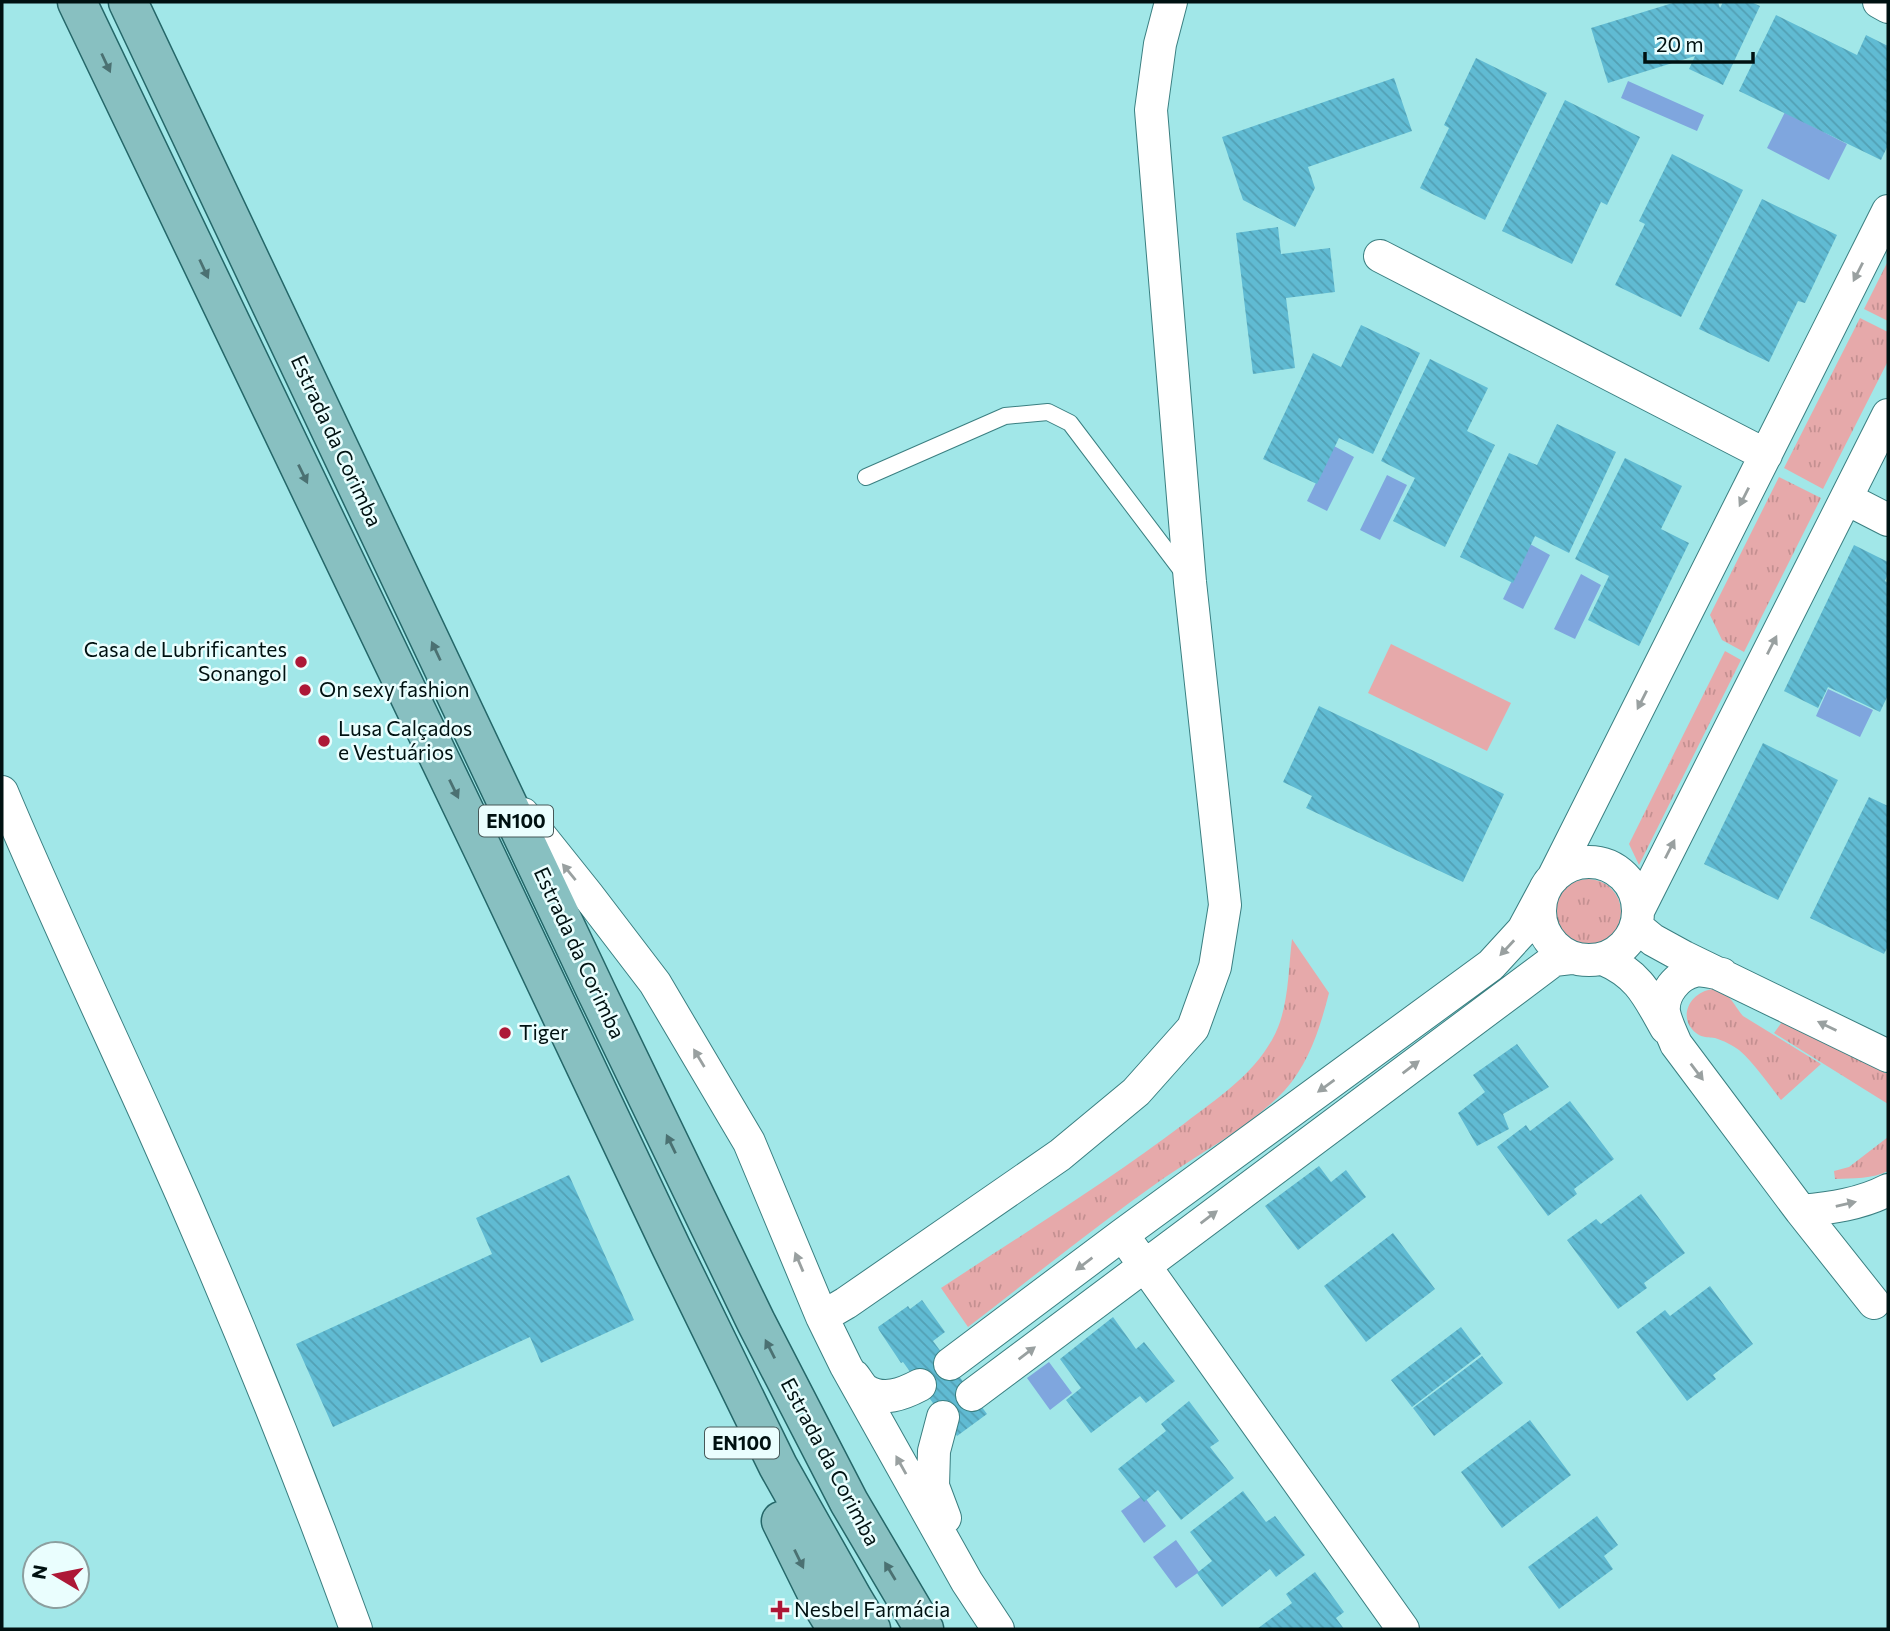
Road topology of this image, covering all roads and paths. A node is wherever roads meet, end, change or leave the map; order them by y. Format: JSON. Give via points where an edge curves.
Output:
{"nodes":[{"id":1,"x":77,"y":2,"type":"edge"},
{"id":2,"x":128,"y":2,"type":"edge"},
{"id":3,"x":1171,"y":2,"type":"edge"},
{"id":4,"x":1879,"y":2,"type":"edge"},
{"id":5,"x":1888,"y":7,"type":"edge"},
{"id":6,"x":1888,"y":211,"type":"edge"},
{"id":7,"x":1380,"y":256,"type":"dead end"},
{"id":8,"x":1888,"y":415,"type":"edge"},
{"id":9,"x":1766,"y":455,"type":"junction"},
{"id":10,"x":866,"y":477,"type":"dead end"},
{"id":11,"x":1847,"y":499,"type":"junction"},
{"id":12,"x":1888,"y":520,"type":"edge"},
{"id":13,"x":1190,"y":582,"type":"junction"},
{"id":14,"x":500,"y":786,"type":"junction"},
{"id":15,"x":2,"y":792,"type":"edge"},
{"id":16,"x":1548,"y":884,"type":"junction"},
{"id":17,"x":1638,"y":917,"type":"junction"},
{"id":18,"x":1571,"y":958,"type":"junction"},
{"id":19,"x":1603,"y":959,"type":"junction"},
{"id":20,"x":1722,"y":974,"type":"junction"},
{"id":21,"x":1676,"y":1044,"type":"junction"},
{"id":22,"x":1888,"y":1056,"type":"edge"},
{"id":23,"x":1888,"y":1191,"type":"edge"},
{"id":24,"x":1801,"y":1212,"type":"junction"},
{"id":25,"x":1122,"y":1236,"type":"junction"},
{"id":26,"x":671,"y":1247,"type":"junction"},
{"id":27,"x":1145,"y":1264,"type":"junction"},
{"id":28,"x":1874,"y":1303,"type":"dead end"},
{"id":29,"x":822,"y":1317,"type":"junction"},
{"id":30,"x":950,"y":1364,"type":"dead end"},
{"id":31,"x":846,"y":1366,"type":"junction"},
{"id":32,"x":919,"y":1385,"type":"dead end"},
{"id":33,"x":972,"y":1395,"type":"dead end"},
{"id":34,"x":943,"y":1417,"type":"dead end"},
{"id":35,"x":967,"y":1582,"type":"junction"},
{"id":36,"x":356,"y":1629,"type":"edge"},
{"id":37,"x":837,"y":1629,"type":"edge"},
{"id":38,"x":871,"y":1629,"type":"edge"},
{"id":39,"x":924,"y":1629,"type":"edge"},
{"id":40,"x":998,"y":1629,"type":"edge"},
{"id":41,"x":1403,"y":1629,"type":"edge"}],
"edges":[{"from":1,"to":26,"type":"main road","name":"Estrada da Corimba","number":"EN100","one_way":true},
{"from":14,"to":2,"type":"main road","name":"Estrada da Corimba","number":"EN100","one_way":true},
{"from":3,"to":13,"type":"street","via":[[1151,110]]},
{"from":4,"to":5,"type":"street"},
{"from":6,"to":9,"type":"street","one_way":true},
{"from":7,"to":9,"type":"street"},
{"from":8,"to":11,"type":"street"},
{"from":9,"to":16,"type":"street","one_way":true},
{"from":10,"to":13,"type":"lane","via":[[1005,416],[1048,412],[1070,423]]},
{"from":11,"to":12,"type":"street"},
{"from":17,"to":11,"type":"street","one_way":true},
{"from":13,"to":29,"type":"street","via":[[1225,905],[1215,967],[1193,1028],[1136,1092],[1060,1155]]},
{"from":29,"to":14,"type":"street","one_way":true,"via":[[748,1142],[655,983]]},
{"from":39,"to":14,"type":"main road","name":"Estrada da Corimba","number":"EN100","one_way":true,"via":[[849,1502],[756,1322]]},
{"from":15,"to":36,"type":"street","via":[[242,1338]]},
{"from":16,"to":17,"type":"street","via":[[1565,867],[1598,862],[1627,879],[1635,893]]},
{"from":16,"to":18,"type":"street","via":[[1540,907],[1541,923],[1547,937]]},
{"from":16,"to":25,"type":"street","one_way":true,"via":[[1523,930],[1491,965]]},
{"from":17,"to":19,"type":"street","via":[[1628,940]]},
{"from":17,"to":20,"type":"street","via":[[1653,940]]},
{"from":18,"to":19,"type":"street"},
{"from":27,"to":18,"type":"street","one_way":true,"via":[[1554,960]]},
{"from":19,"to":21,"type":"street","via":[[1629,973]]},
{"from":20,"to":21,"type":"street","via":[[1696,971],[1673,984],[1664,1013]]},
{"from":22,"to":20,"type":"street","one_way":true},
{"from":21,"to":24,"type":"street","one_way":true},
{"from":24,"to":23,"type":"street","one_way":true},
{"from":24,"to":28,"type":"street"},
{"from":25,"to":27,"type":"street"},
{"from":25,"to":30,"type":"street","one_way":true},
{"from":26,"to":37,"type":"main road","name":"Estrada da Corimba","number":"EN100","one_way":true,"via":[[696,1337],[736,1429]]},
{"from":26,"to":38,"type":"main road","name":"Estrada da Corimba","number":"EN100","via":[[778,1466]]},
{"from":33,"to":27,"type":"street","one_way":true},
{"from":27,"to":41,"type":"street"},
{"from":29,"to":31,"type":"street"},
{"from":31,"to":32,"type":"street","via":[[865,1390],[880,1395],[894,1396]]},
{"from":35,"to":31,"type":"street","one_way":true},
{"from":34,"to":35,"type":"street","via":[[934,1451],[933,1486]]},
{"from":35,"to":40,"type":"street"}]}
